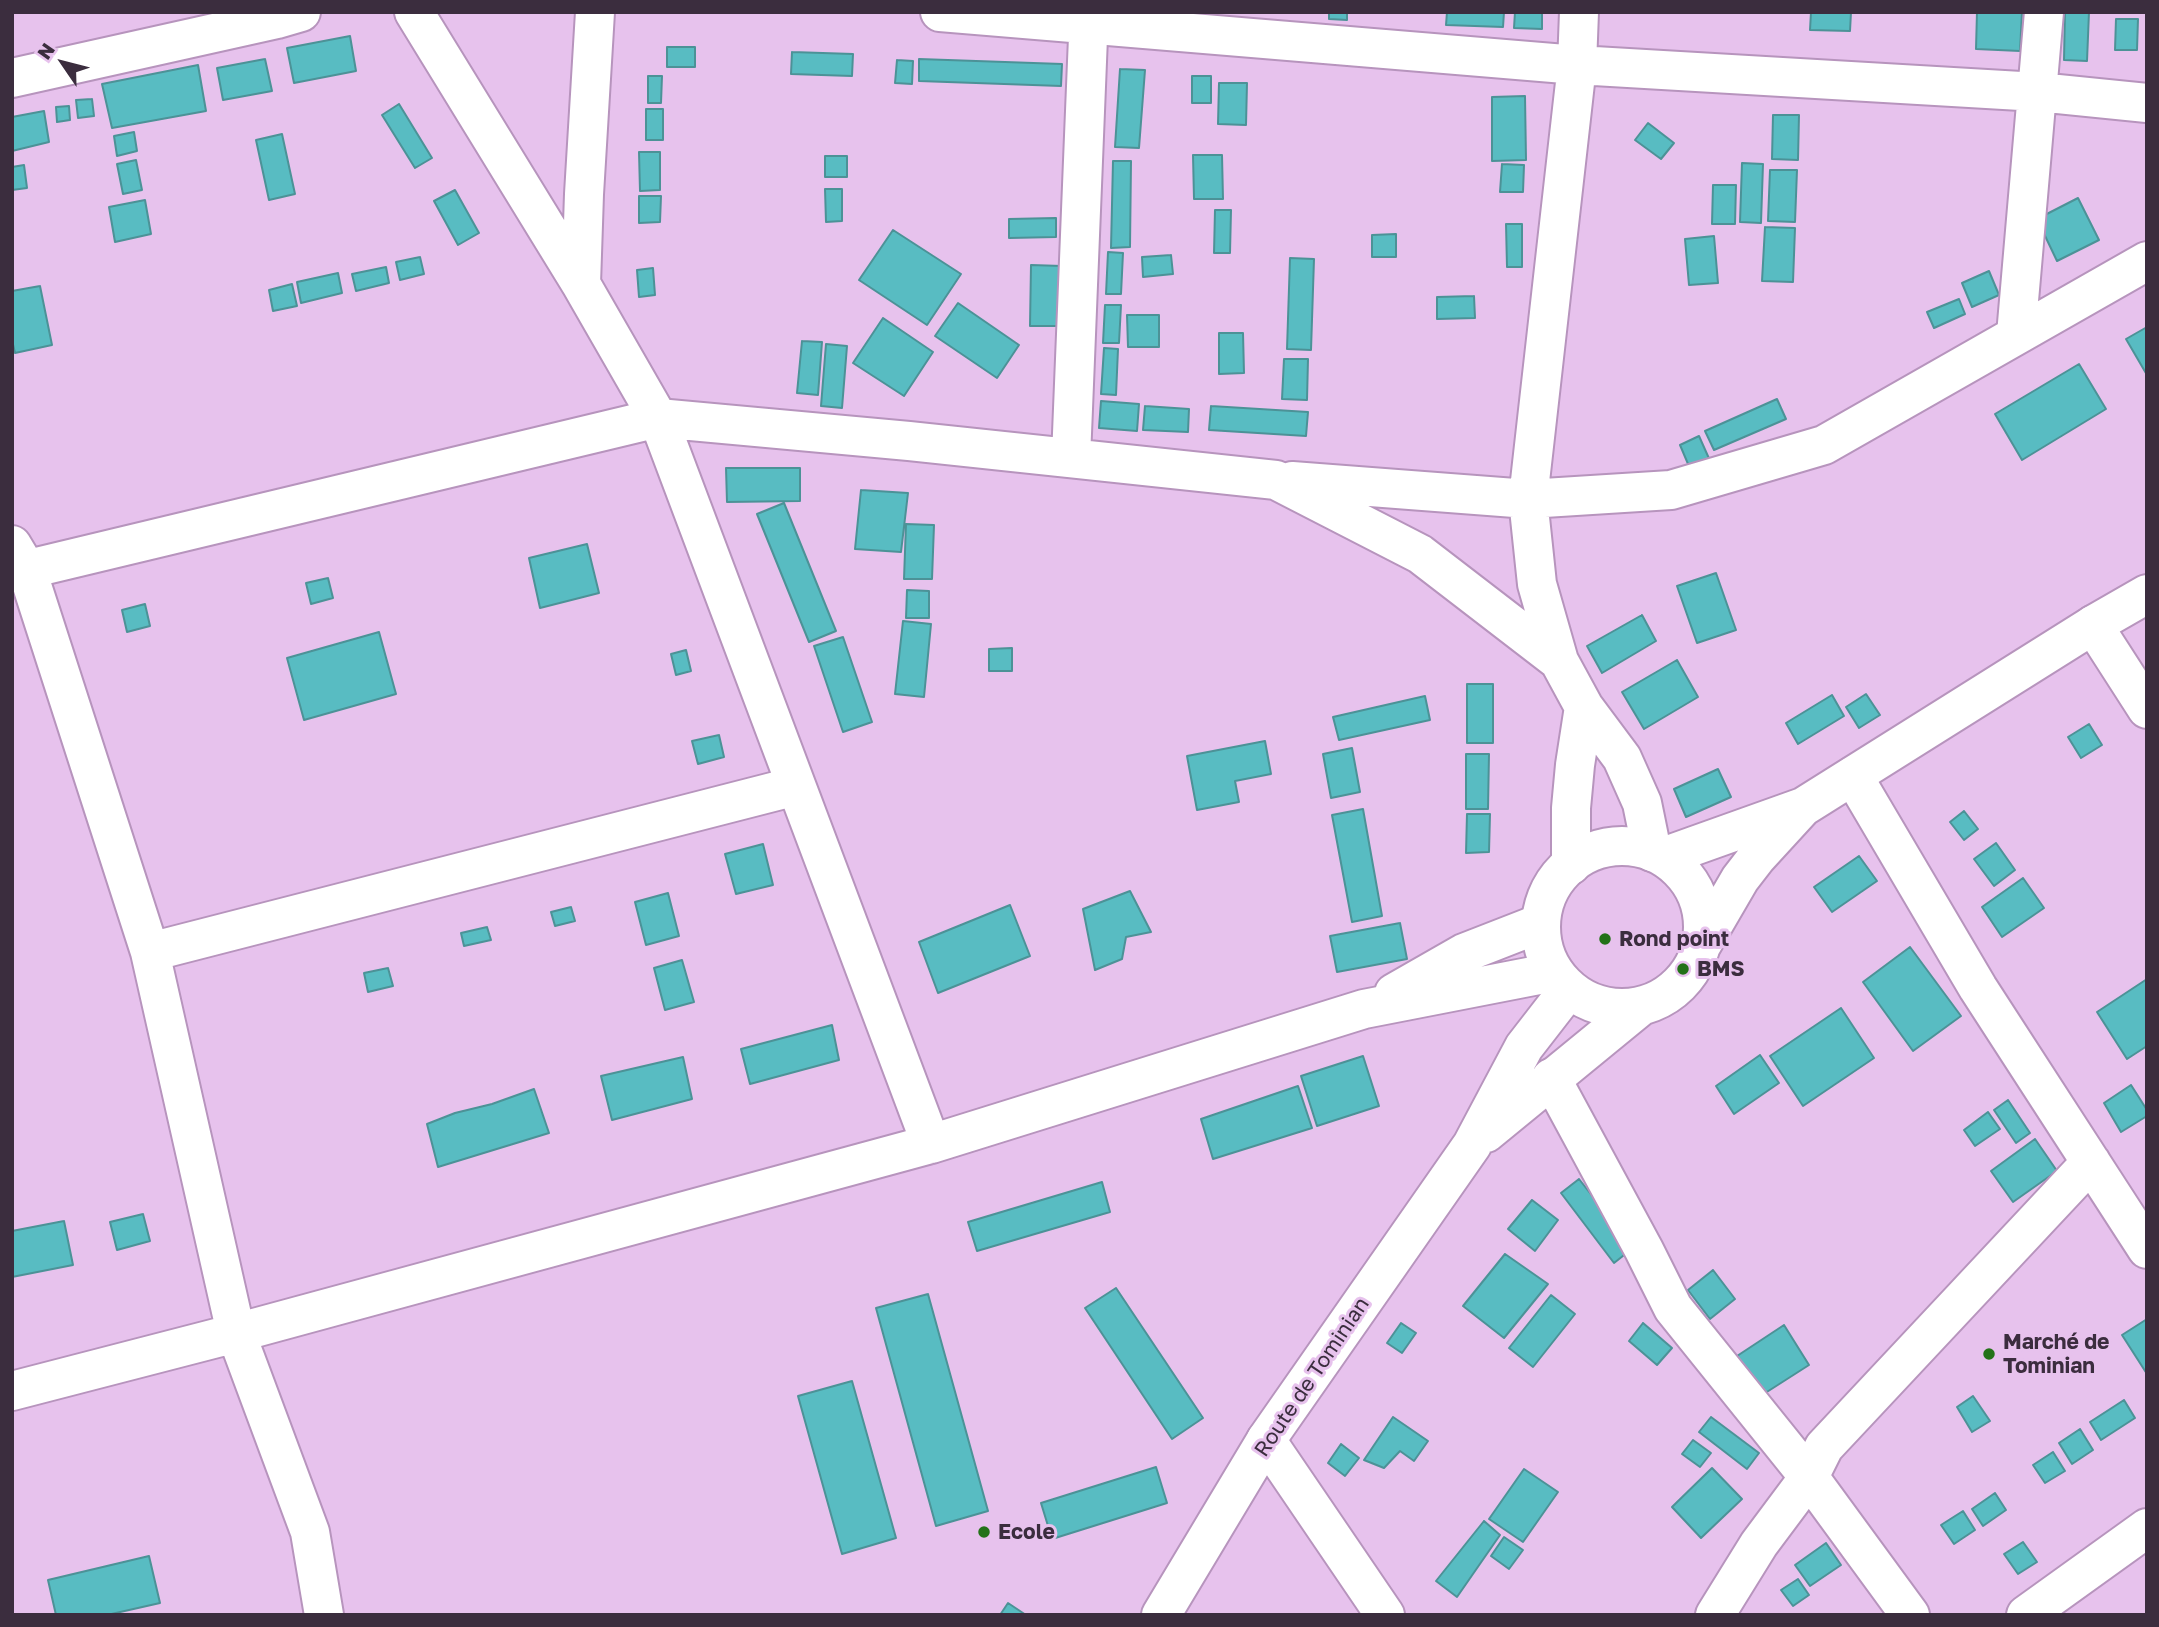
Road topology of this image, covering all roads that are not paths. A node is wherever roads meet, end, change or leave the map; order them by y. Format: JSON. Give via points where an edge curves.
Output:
{"nodes":[{"id":1,"x":301,"y":12,"type":"edge"},
{"id":2,"x":414,"y":12,"type":"edge"},
{"id":3,"x":595,"y":12,"type":"edge"},
{"id":4,"x":940,"y":12,"type":"edge"},
{"id":5,"x":1579,"y":12,"type":"edge"},
{"id":6,"x":2044,"y":12,"type":"edge"},
{"id":7,"x":1088,"y":18,"type":"edge"},
{"id":8,"x":1577,"y":65,"type":"junction"},
{"id":9,"x":12,"y":78,"type":"edge"},
{"id":10,"x":2038,"y":93,"type":"junction"},
{"id":11,"x":2147,"y":103,"type":"edge"},
{"id":12,"x":2147,"y":261,"type":"edge"},
{"id":13,"x":581,"y":285,"type":"junction"},
{"id":14,"x":2016,"y":335,"type":"junction"},
{"id":15,"x":658,"y":418,"type":"junction"},
{"id":16,"x":1071,"y":458,"type":"junction"},
{"id":17,"x":1276,"y":480,"type":"junction"},
{"id":18,"x":1528,"y":499,"type":"junction"},
{"id":19,"x":17,"y":563,"type":"edge"},
{"id":20,"x":2147,"y":594,"type":"edge"},
{"id":21,"x":2093,"y":625,"type":"junction"},
{"id":22,"x":1559,"y":661,"type":"junction"},
{"id":23,"x":1584,"y":707,"type":"junction"},
{"id":24,"x":2147,"y":709,"type":"edge"},
{"id":25,"x":1853,"y":776,"type":"junction"},
{"id":26,"x":796,"y":786,"type":"junction"},
{"id":27,"x":1803,"y":807,"type":"junction"},
{"id":28,"x":1658,"y":855,"type":"junction"},
{"id":29,"x":1571,"y":865,"type":"junction"},
{"id":30,"x":1541,"y":923,"type":"junction"},
{"id":31,"x":1700,"y":948,"type":"junction"},
{"id":32,"x":150,"y":952,"type":"junction"},
{"id":33,"x":1562,"y":981,"type":"junction"},
{"id":34,"x":1640,"y":1006,"type":"junction"},
{"id":35,"x":1364,"y":1009,"type":"junction"},
{"id":36,"x":1551,"y":1078,"type":"junction"},
{"id":37,"x":931,"y":1144,"type":"junction"},
{"id":38,"x":1472,"y":1145,"type":"junction"},
{"id":39,"x":2091,"y":1162,"type":"junction"},
{"id":40,"x":2147,"y":1249,"type":"edge"},
{"id":41,"x":236,"y":1333,"type":"junction"},
{"id":42,"x":12,"y":1391,"type":"edge"},
{"id":43,"x":1266,"y":1440,"type":"junction"},
{"id":44,"x":1809,"y":1477,"type":"junction"},
{"id":45,"x":2147,"y":1528,"type":"edge"},
{"id":46,"x":324,"y":1615,"type":"edge"},
{"id":47,"x":1161,"y":1615,"type":"edge"},
{"id":48,"x":1385,"y":1615,"type":"edge"},
{"id":49,"x":1716,"y":1615,"type":"edge"},
{"id":50,"x":1910,"y":1615,"type":"edge"},
{"id":51,"x":2026,"y":1615,"type":"edge"}],
"edges":[{"from":1,"to":9,"type":"street"},
{"from":2,"to":13,"type":"street"},
{"from":3,"to":13,"type":"street"},
{"from":4,"to":7,"type":"street"},
{"from":5,"to":8,"type":"street"},
{"from":6,"to":10,"type":"street"},
{"from":7,"to":8,"type":"street"},
{"from":7,"to":16,"type":"street"},
{"from":8,"to":10,"type":"street"},
{"from":8,"to":18,"type":"street"},
{"from":10,"to":11,"type":"street"},
{"from":10,"to":14,"type":"street"},
{"from":12,"to":14,"type":"street"},
{"from":13,"to":15,"type":"street"},
{"from":14,"to":18,"type":"street","via":[[1824,445],[1671,490]]},
{"from":15,"to":16,"type":"street"},
{"from":15,"to":19,"type":"street"},
{"from":15,"to":26,"type":"street"},
{"from":16,"to":17,"type":"street"},
{"from":17,"to":18,"type":"street"},
{"from":17,"to":22,"type":"street","via":[[1420,554]]},
{"from":18,"to":22,"type":"street","via":[[1538,584]]},
{"from":19,"to":32,"type":"street"},
{"from":20,"to":21,"type":"street"},
{"from":21,"to":24,"type":"street"},
{"from":21,"to":25,"type":"street"},
{"from":22,"to":23,"type":"street"},
{"from":23,"to":28,"type":"street","via":[[1622,758]]},
{"from":23,"to":29,"type":"street","via":[[1572,797]]},
{"from":25,"to":27,"type":"street"},
{"from":25,"to":39,"type":"street","via":[[1978,988]]},
{"from":26,"to":32,"type":"street"},
{"from":26,"to":37,"type":"street"},
{"from":27,"to":28,"type":"street"},
{"from":27,"to":31,"type":"street","via":[[1740,880]]},
{"from":28,"to":29,"type":"street","via":[[1619,846],[1586,855]]},
{"from":28,"to":31,"type":"street","via":[[1678,869],[1697,897],[1702,922]]},
{"from":29,"to":30,"type":"street","via":[[1556,881]]},
{"from":30,"to":33,"type":"street","via":[[1547,957]]},
{"from":30,"to":35,"type":"street","via":[[1464,953]]},
{"from":31,"to":34,"type":"street","via":[[1678,985]]},
{"from":32,"to":41,"type":"street"},
{"from":33,"to":34,"type":"street","via":[[1588,1001],[1623,1008]]},
{"from":33,"to":35,"type":"street"},
{"from":33,"to":38,"type":"street"},
{"from":34,"to":36,"type":"street"},
{"from":35,"to":37,"type":"street"},
{"from":36,"to":38,"type":"street"},
{"from":36,"to":44,"type":"street","via":[[1673,1308]]},
{"from":37,"to":41,"type":"street"},
{"from":38,"to":43,"type":"street","name":"Route de Tominian"},
{"from":39,"to":40,"type":"street"},
{"from":39,"to":44,"type":"street","via":[[1824,1447]]},
{"from":41,"to":42,"type":"street"},
{"from":41,"to":46,"type":"street","via":[[310,1532]]},
{"from":43,"to":47,"type":"street","name":"Route de Tominian"},
{"from":43,"to":48,"type":"street"},
{"from":44,"to":49,"type":"street","via":[[1759,1544]]},
{"from":44,"to":50,"type":"street"},
{"from":45,"to":51,"type":"street"}]}
